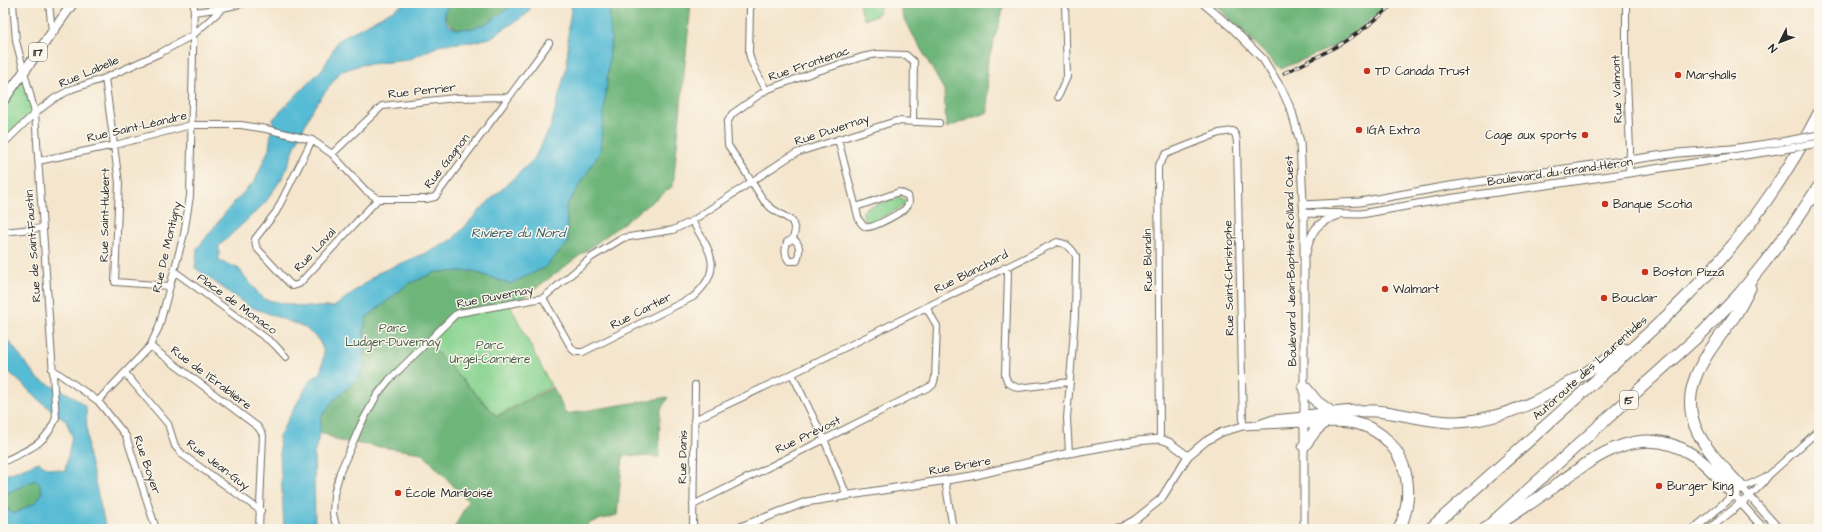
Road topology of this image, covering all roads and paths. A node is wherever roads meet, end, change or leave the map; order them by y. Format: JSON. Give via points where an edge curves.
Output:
{"nodes":[{"id":1,"x":13,"y":3,"type":"edge"},
{"id":2,"x":49,"y":3,"type":"edge"},
{"id":3,"x":73,"y":3,"type":"edge"},
{"id":4,"x":194,"y":3,"type":"edge"},
{"id":5,"x":244,"y":3,"type":"edge"},
{"id":6,"x":754,"y":3,"type":"edge"},
{"id":7,"x":1065,"y":3,"type":"edge"},
{"id":8,"x":1203,"y":3,"type":"edge"},
{"id":9,"x":1626,"y":3,"type":"edge"},
{"id":10,"x":223,"y":8,"type":"junction"},
{"id":11,"x":194,"y":12,"type":"junction"},
{"id":12,"x":52,"y":32,"type":"junction"},
{"id":13,"x":193,"y":35,"type":"junction"},
{"id":14,"x":549,"y":43,"type":"dead end"},
{"id":15,"x":24,"y":72,"type":"junction"},
{"id":16,"x":105,"y":78,"type":"junction"},
{"id":17,"x":766,"y":90,"type":"junction"},
{"id":18,"x":510,"y":97,"type":"junction"},
{"id":19,"x":1058,"y":97,"type":"dead end"},
{"id":20,"x":3,"y":101,"type":"edge"},
{"id":21,"x":35,"y":113,"type":"junction"},
{"id":22,"x":1819,"y":113,"type":"edge"},
{"id":23,"x":913,"y":122,"type":"junction"},
{"id":24,"x":938,"y":123,"type":"dead end"},
{"id":25,"x":191,"y":125,"type":"junction"},
{"id":26,"x":1232,"y":131,"type":"joint"},
{"id":27,"x":1819,"y":135,"type":"edge"},
{"id":28,"x":309,"y":139,"type":"junction"},
{"id":29,"x":838,"y":139,"type":"junction"},
{"id":30,"x":1819,"y":143,"type":"edge"},
{"id":31,"x":3,"y":144,"type":"edge"},
{"id":32,"x":115,"y":145,"type":"junction"},
{"id":33,"x":332,"y":154,"type":"junction"},
{"id":34,"x":1630,"y":160,"type":"junction"},
{"id":35,"x":38,"y":161,"type":"junction"},
{"id":36,"x":1629,"y":173,"type":"junction"},
{"id":37,"x":751,"y":181,"type":"junction"},
{"id":38,"x":1819,"y":186,"type":"edge"},
{"id":39,"x":378,"y":199,"type":"junction"},
{"id":40,"x":1303,"y":204,"type":"junction"},
{"id":41,"x":856,"y":207,"type":"junction"},
{"id":42,"x":1303,"y":214,"type":"junction"},
{"id":43,"x":1343,"y":214,"type":"junction"},
{"id":44,"x":692,"y":221,"type":"junction"},
{"id":45,"x":42,"y":228,"type":"junction"},
{"id":46,"x":3,"y":232,"type":"edge"},
{"id":47,"x":793,"y":239,"type":"dead end"},
{"id":48,"x":1303,"y":259,"type":"junction"},
{"id":49,"x":1765,"y":262,"type":"junction"},
{"id":50,"x":1006,"y":267,"type":"junction"},
{"id":51,"x":174,"y":271,"type":"junction"},
{"id":52,"x":170,"y":286,"type":"junction"},
{"id":53,"x":543,"y":298,"type":"junction"},
{"id":54,"x":926,"y":307,"type":"junction"},
{"id":55,"x":1646,"y":336,"type":"junction"},
{"id":56,"x":150,"y":346,"type":"junction"},
{"id":57,"x":286,"y":357,"type":"dead end"},
{"id":58,"x":52,"y":369,"type":"junction"},
{"id":59,"x":125,"y":373,"type":"junction"},
{"id":60,"x":792,"y":374,"type":"junction"},
{"id":61,"x":1070,"y":382,"type":"junction"},
{"id":62,"x":695,"y":385,"type":"dead end"},
{"id":63,"x":1304,"y":386,"type":"junction"},
{"id":64,"x":98,"y":401,"type":"junction"},
{"id":65,"x":1328,"y":417,"type":"junction"},
{"id":66,"x":1303,"y":419,"type":"junction"},
{"id":67,"x":694,"y":420,"type":"junction"},
{"id":68,"x":1243,"y":426,"type":"junction"},
{"id":69,"x":1819,"y":430,"type":"edge"},
{"id":70,"x":824,"y":439,"type":"junction"},
{"id":71,"x":1160,"y":439,"type":"junction"},
{"id":72,"x":1304,"y":446,"type":"junction"},
{"id":73,"x":1069,"y":453,"type":"junction"},
{"id":74,"x":1188,"y":456,"type":"junction"},
{"id":75,"x":3,"y":462,"type":"edge"},
{"id":76,"x":1769,"y":475,"type":"junction"},
{"id":77,"x":945,"y":480,"type":"junction"},
{"id":78,"x":847,"y":496,"type":"junction"},
{"id":79,"x":1742,"y":496,"type":"junction"},
{"id":80,"x":693,"y":505,"type":"junction"},
{"id":81,"x":261,"y":512,"type":"junction"},
{"id":82,"x":156,"y":529,"type":"edge"},
{"id":83,"x":260,"y":529,"type":"edge"},
{"id":84,"x":337,"y":529,"type":"edge"},
{"id":85,"x":692,"y":529,"type":"edge"},
{"id":86,"x":735,"y":529,"type":"edge"},
{"id":87,"x":954,"y":529,"type":"edge"},
{"id":88,"x":1112,"y":529,"type":"edge"},
{"id":89,"x":1304,"y":529,"type":"edge"},
{"id":90,"x":1399,"y":529,"type":"edge"},
{"id":91,"x":1430,"y":529,"type":"edge"},
{"id":92,"x":1485,"y":529,"type":"edge"},
{"id":93,"x":1492,"y":529,"type":"edge"},
{"id":94,"x":1694,"y":529,"type":"edge"},
{"id":95,"x":1709,"y":529,"type":"edge"},
{"id":96,"x":1764,"y":529,"type":"edge"},
{"id":97,"x":1779,"y":529,"type":"edge"}],
"edges":[{"from":1,"to":15,"type":"street","name":"Rue de Saint-Faustin","via":[[16,41]]},
{"from":2,"to":12,"type":"street"},
{"from":3,"to":12,"type":"main road","number":"117"},
{"from":4,"to":11,"type":"street","name":"Rue De Montigny"},
{"from":5,"to":10,"type":"street"},
{"from":6,"to":17,"type":"street","via":[[750,8],[749,53]]},
{"from":7,"to":19,"type":"street","via":[[1067,77]]},
{"from":8,"to":40,"type":"street","name":"Boulevard Jean-Baptiste-Rolland Ouest","via":[[1262,59],[1282,90],[1292,112],[1300,142]]},
{"from":9,"to":34,"type":"street","name":"Rue Valmont"},
{"from":10,"to":11,"type":"street"},
{"from":10,"to":13,"type":"street","name":"Rue Labelle"},
{"from":11,"to":13,"type":"street","name":"Rue De Montigny"},
{"from":12,"to":15,"type":"main road","number":"117"},
{"from":13,"to":16,"type":"street","name":"Rue Labelle"},
{"from":13,"to":25,"type":"street","name":"Rue De Montigny"},
{"from":14,"to":18,"type":"street","name":"Rue Gagnon"},
{"from":15,"to":20,"type":"main road","number":"117"},
{"from":15,"to":21,"type":"street","name":"Rue de Saint-Faustin"},
{"from":16,"to":21,"type":"street","name":"Rue Labelle","via":[[72,89]]},
{"from":16,"to":32,"type":"street","name":"Rue Saint-Hubert"},
{"from":17,"to":23,"type":"street","name":"Rue Frontenac","via":[[812,72],[877,54],[906,55],[914,62]]},
{"from":17,"to":37,"type":"street","name":"Rue Frontenac","via":[[732,114],[727,123],[728,145]]},
{"from":18,"to":33,"type":"street","name":"Rue Perrier","via":[[455,98],[382,106]]},
{"from":18,"to":39,"type":"street","name":"Rue Gagnon","via":[[435,197]]},
{"from":21,"to":31,"type":"street","name":"Rue Labelle"},
{"from":21,"to":35,"type":"street","name":"Rue de Saint-Faustin"},
{"from":22,"to":55,"type":"highway","name":"Autoroute des Laurentides","via":[[1783,176],[1740,237],[1690,293]]},
{"from":23,"to":24,"type":"street","name":"Rue Duvernay"},
{"from":23,"to":29,"type":"street","name":"Rue Duvernay","via":[[896,122]]},
{"from":25,"to":28,"type":"street","name":"Rue Saint-Léandre","via":[[241,125]]},
{"from":25,"to":32,"type":"street","name":"Rue Saint-Léandre"},
{"from":25,"to":51,"type":"street","name":"Rue De Montigny","via":[[190,196],[184,234]]},
{"from":26,"to":68,"type":"street","name":"Rue Saint-Christophe","via":[[1237,143]]},
{"from":26,"to":71,"type":"street","name":"Rue Blondin","via":[[1219,133],[1166,154],[1158,166]]},
{"from":27,"to":34,"type":"street","name":"Boulevard du Grand-Héron","bridge":true,"via":[[1731,149]]},
{"from":28,"to":33,"type":"street"},
{"from":28,"to":39,"type":"street","name":"Rue Laval","via":[[276,212],[255,239],[256,247],[289,283],[293,286],[299,284]]},
{"from":29,"to":37,"type":"street","name":"Rue Duvernay","via":[[789,157]]},
{"from":29,"to":41,"type":"street"},
{"from":30,"to":36,"type":"street","name":"Boulevard du Grand-Héron","bridge":true},
{"from":32,"to":35,"type":"street","name":"Rue Saint-Léandre"},
{"from":32,"to":52,"type":"street","name":"Rue Saint-Hubert","via":[[119,182],[114,282]]},
{"from":33,"to":39,"type":"street","via":[[365,190]]},
{"from":34,"to":36,"type":"street","name":"Rue Valmont"},
{"from":34,"to":40,"type":"street","name":"Boulevard du Grand-Héron","via":[[1454,185],[1360,202]]},
{"from":35,"to":45,"type":"street","name":"Rue de Saint-Faustin"},
{"from":36,"to":43,"type":"street","name":"Boulevard du Grand-Héron","via":[[1361,214]]},
{"from":37,"to":44,"type":"street","name":"Rue Duvernay"},
{"from":37,"to":47,"type":"street","name":"Rue Frontenac","via":[[771,208],[792,221],[795,230]]},
{"from":38,"to":49,"type":"highway","number":"15"},
{"from":40,"to":42,"type":"street","name":"Boulevard Jean-Baptiste-Rolland Ouest"},
{"from":41,"to":41,"type":"street","via":[[859,220],[867,228],[904,210],[910,201],[908,196],[899,192]]},
{"from":42,"to":43,"type":"street","name":"Boulevard du Grand-Héron"},
{"from":42,"to":48,"type":"street","name":"Boulevard Jean-Baptiste-Rolland Ouest"},
{"from":43,"to":48,"type":"street","via":[[1324,222],[1313,231]]},
{"from":44,"to":53,"type":"street","name":"Rue Duvernay","via":[[673,230],[623,238],[592,257]]},
{"from":44,"to":53,"type":"street","name":"Rue Cartier","via":[[710,252],[712,264],[709,277],[692,297],[583,352],[572,349]]},
{"from":45,"to":46,"type":"street"},
{"from":45,"to":58,"type":"street","name":"Rue de Saint-Faustin"},
{"from":48,"to":63,"type":"street","name":"Boulevard Jean-Baptiste-Rolland Ouest"},
{"from":49,"to":79,"type":"highway","via":[[1734,316],[1703,361],[1691,396],[1698,433]]},
{"from":49,"to":92,"type":"highway","number":"15","via":[[1729,305],[1688,346]]},
{"from":50,"to":54,"type":"street","name":"Rue Blanchard"},
{"from":50,"to":61,"type":"street","via":[[1008,273],[1005,375],[1008,384],[1018,388]]},
{"from":50,"to":61,"type":"street","name":"Rue Blanchard","via":[[1057,242],[1072,249],[1076,256]]},
{"from":51,"to":52,"type":"street","name":"Rue De Montigny"},
{"from":51,"to":57,"type":"street","name":"Place de Monaco","via":[[274,344]]},
{"from":52,"to":56,"type":"street","name":"Rue De Montigny","via":[[159,327]]},
{"from":53,"to":84,"type":"street","name":"Rue Duvernay","via":[[455,315],[389,380],[377,395],[361,424],[340,472],[334,494]]},
{"from":54,"to":60,"type":"street","name":"Rue Blanchard"},
{"from":54,"to":70,"type":"street","name":"Rue Prévost","via":[[937,326],[933,385]]},
{"from":55,"to":65,"type":"highway","via":[[1551,394],[1524,407],[1491,417],[1449,422],[1374,411]]},
{"from":55,"to":91,"type":"highway","name":"Autoroute des Laurentides"},
{"from":56,"to":59,"type":"street","name":"Rue De Montigny"},
{"from":56,"to":81,"type":"street","name":"Rue de l'Érablière","via":[[258,427],[263,435]]},
{"from":58,"to":64,"type":"street","name":"Rue Boyer"},
{"from":58,"to":75,"type":"street","name":"Rue de Saint-Faustin","via":[[56,418],[51,431],[40,443]]},
{"from":59,"to":64,"type":"street","name":"Rue De Montigny"},
{"from":59,"to":81,"type":"street","name":"Rue Jean-Guy","via":[[168,424],[175,446],[183,455]]},
{"from":60,"to":67,"type":"street","name":"Rue Blanchard"},
{"from":60,"to":70,"type":"street"},
{"from":61,"to":73,"type":"street","name":"Rue Blanchard","via":[[1067,418]]},
{"from":62,"to":67,"type":"street","name":"Rue Danis"},
{"from":63,"to":65,"type":"highway"},
{"from":63,"to":66,"type":"street","name":"Boulevard Jean-Baptiste-Rolland Ouest"},
{"from":64,"to":82,"type":"street","name":"Rue Boyer","via":[[126,436]]},
{"from":65,"to":66,"type":"highway"},
{"from":65,"to":72,"type":"highway"},
{"from":65,"to":90,"type":"highway","via":[[1366,426],[1380,434],[1397,453],[1405,468],[1409,489],[1407,507]]},
{"from":66,"to":68,"type":"street","via":[[1273,426]]},
{"from":66,"to":72,"type":"street","name":"Boulevard Jean-Baptiste-Rolland Ouest"},
{"from":67,"to":80,"type":"street","name":"Rue Danis"},
{"from":68,"to":74,"type":"street","via":[[1222,432]]},
{"from":69,"to":76,"type":"street"},
{"from":70,"to":78,"type":"street"},
{"from":70,"to":80,"type":"street","name":"Rue Prévost"},
{"from":71,"to":73,"type":"street","name":"Rue Brière"},
{"from":71,"to":74,"type":"street","via":[[1169,442]]},
{"from":72,"to":89,"type":"street","name":"Boulevard Jean-Baptiste-Rolland Ouest"},
{"from":73,"to":77,"type":"street","name":"Rue Brière"},
{"from":74,"to":88,"type":"street","via":[[1161,499],[1135,520]]},
{"from":76,"to":79,"type":"street"},
{"from":76,"to":79,"type":"street","via":[[1762,484]]},
{"from":77,"to":78,"type":"street","name":"Rue Brière"},
{"from":77,"to":87,"type":"street"},
{"from":78,"to":86,"type":"street","name":"Rue Brière","via":[[806,502]]},
{"from":79,"to":93,"type":"highway","via":[[1689,452],[1663,443],[1635,442],[1596,457]]},
{"from":79,"to":94,"type":"street"},
{"from":79,"to":95,"type":"street"},
{"from":79,"to":96,"type":"street"},
{"from":79,"to":97,"type":"street"},
{"from":80,"to":85,"type":"street","name":"Rue Danis"},
{"from":81,"to":83,"type":"street"}]}
